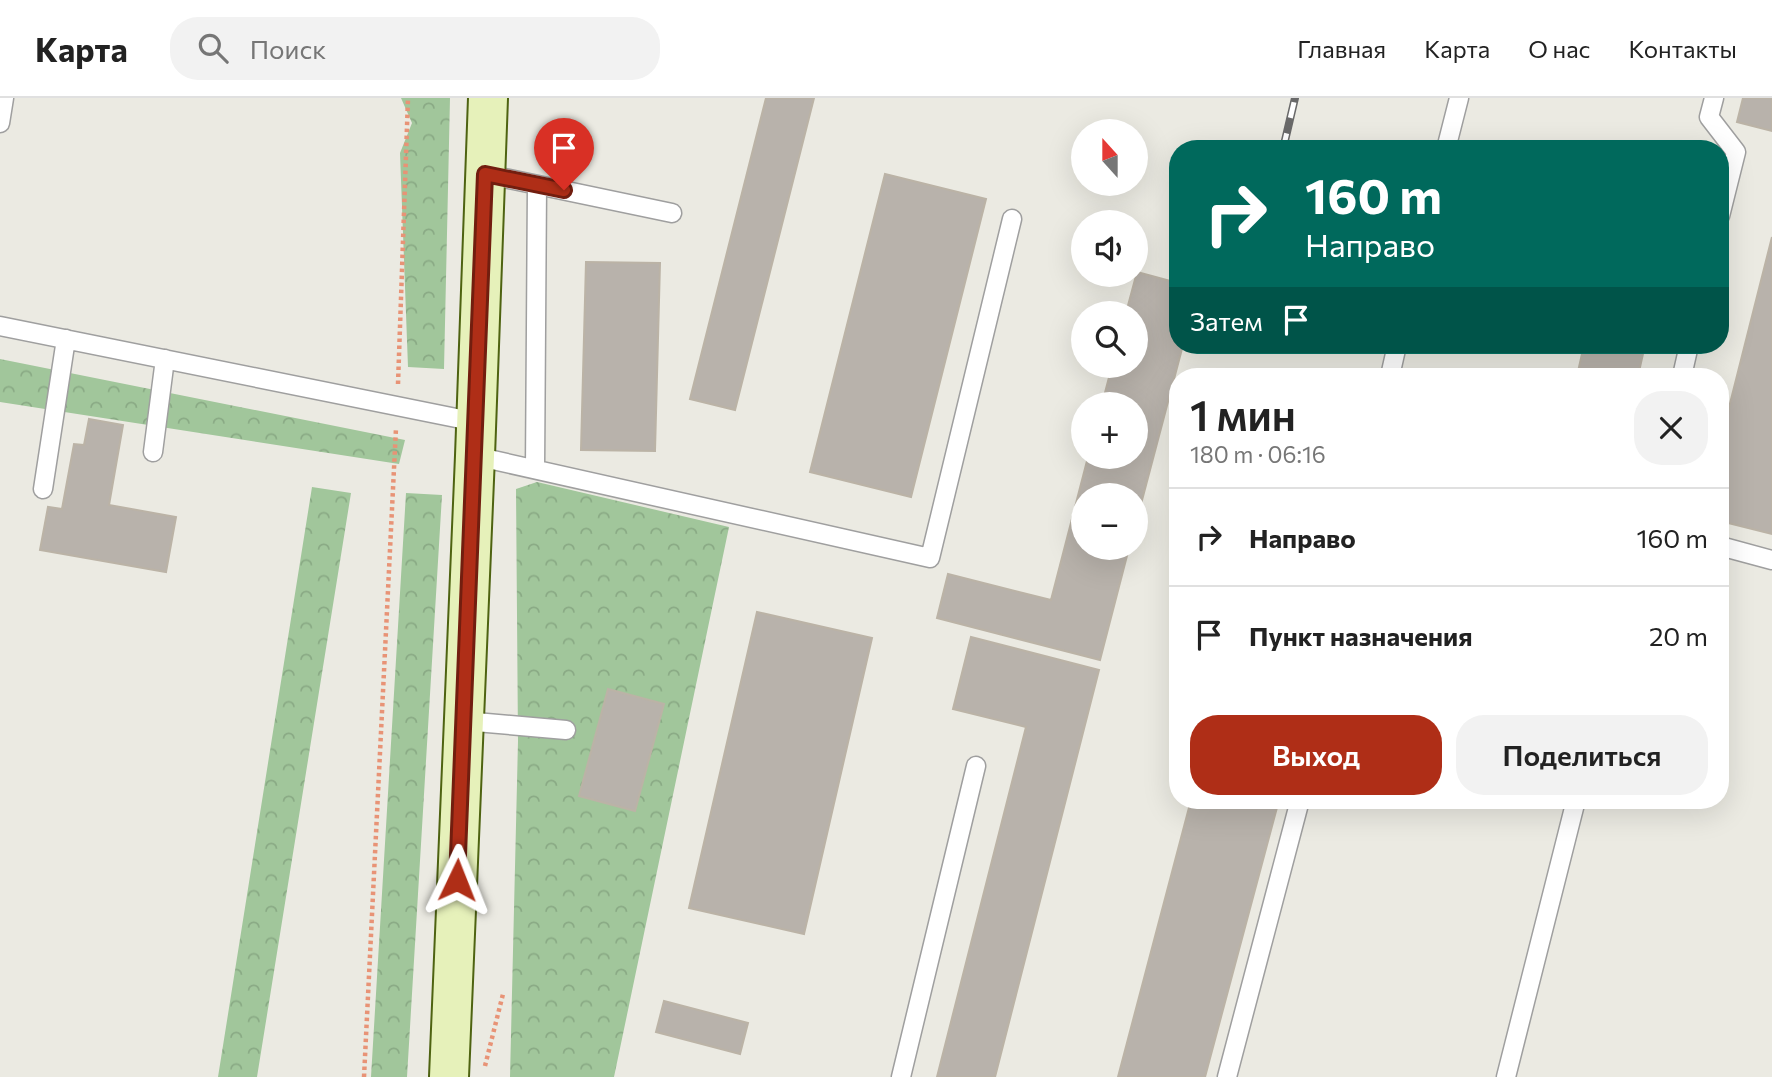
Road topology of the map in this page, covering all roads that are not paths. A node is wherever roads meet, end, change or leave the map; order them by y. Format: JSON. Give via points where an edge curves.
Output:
{"nodes":[{"id":1,"x":4,"y":98,"type":"edge"},
{"id":2,"x":488,"y":98,"type":"edge"},
{"id":3,"x":1459,"y":98,"type":"edge"},
{"id":4,"x":1714,"y":98,"type":"edge"},
{"id":5,"x":0,"y":123,"type":"edge"},
{"id":6,"x":1448,"y":140,"type":"edge"},
{"id":7,"x":1727,"y":140,"type":"edge"},
{"id":8,"x":1729,"y":143,"type":"edge"},
{"id":9,"x":485,"y":174,"type":"junction"},
{"id":10,"x":1729,"y":180,"type":"edge"},
{"id":11,"x":537,"y":185,"type":"junction"},
{"id":12,"x":672,"y":213,"type":"dead end"},
{"id":13,"x":1012,"y":219,"type":"dead end"},
{"id":14,"x":0,"y":326,"type":"edge"},
{"id":15,"x":66,"y":339,"type":"junction"},
{"id":16,"x":164,"y":359,"type":"junction"},
{"id":17,"x":475,"y":439,"type":"junction"},
{"id":18,"x":153,"y":452,"type":"dead end"},
{"id":19,"x":535,"y":469,"type":"junction"},
{"id":20,"x":43,"y":489,"type":"dead end"},
{"id":21,"x":1729,"y":548,"type":"edge"},
{"id":22,"x":1772,"y":560,"type":"edge"},
{"id":23,"x":464,"y":721,"type":"junction"},
{"id":24,"x":566,"y":730,"type":"dead end"},
{"id":25,"x":976,"y":766,"type":"dead end"},
{"id":26,"x":1298,"y":809,"type":"edge"},
{"id":27,"x":1574,"y":809,"type":"edge"},
{"id":28,"x":449,"y":1077,"type":"edge"},
{"id":29,"x":901,"y":1077,"type":"edge"},
{"id":30,"x":1227,"y":1077,"type":"edge"},
{"id":31,"x":1506,"y":1077,"type":"edge"}],
"edges":[{"from":1,"to":5,"type":"lane"},
{"from":2,"to":9,"type":"main road"},
{"from":3,"to":6,"type":"lane"},
{"from":4,"to":7,"type":"lane","via":[[1709,117]]},
{"from":8,"to":10,"type":"lane","via":[[1736,152]]},
{"from":9,"to":11,"type":"lane"},
{"from":9,"to":17,"type":"main road"},
{"from":11,"to":12,"type":"lane"},
{"from":11,"to":19,"type":"lane"},
{"from":13,"to":19,"type":"lane","via":[[930,558]]},
{"from":14,"to":15,"type":"lane"},
{"from":15,"to":16,"type":"lane"},
{"from":15,"to":20,"type":"lane"},
{"from":16,"to":17,"type":"lane","via":[[397,406]]},
{"from":16,"to":18,"type":"lane"},
{"from":17,"to":19,"type":"lane"},
{"from":17,"to":23,"type":"main road"},
{"from":21,"to":22,"type":"lane"},
{"from":23,"to":24,"type":"lane"},
{"from":23,"to":28,"type":"main road"},
{"from":25,"to":29,"type":"lane"},
{"from":26,"to":30,"type":"lane"},
{"from":27,"to":31,"type":"lane"}]}
